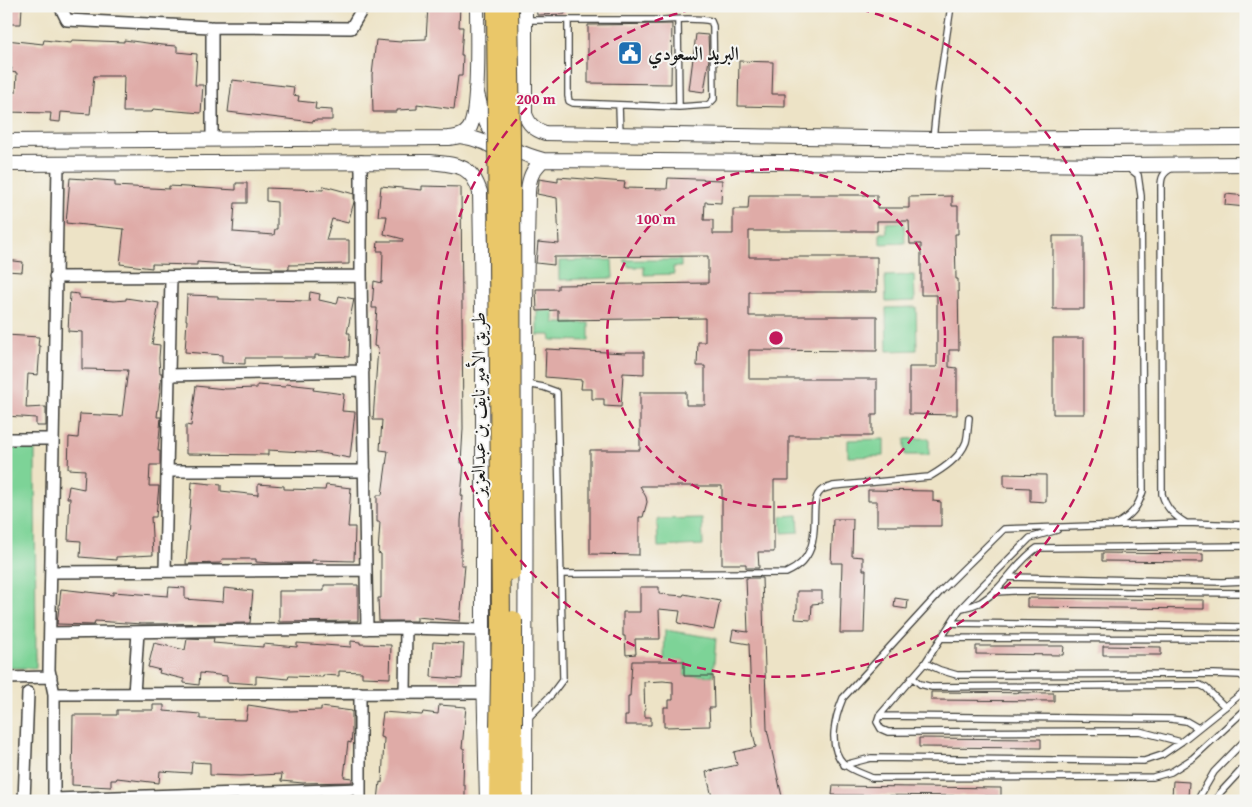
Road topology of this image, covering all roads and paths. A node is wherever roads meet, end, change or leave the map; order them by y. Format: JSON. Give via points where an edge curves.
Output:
{"nodes":[{"id":1,"x":60,"y":6,"type":"edge"},
{"id":2,"x":361,"y":6,"type":"edge"},
{"id":3,"x":477,"y":6,"type":"edge"},
{"id":4,"x":496,"y":6,"type":"edge"},
{"id":5,"x":509,"y":6,"type":"edge"},
{"id":6,"x":951,"y":6,"type":"edge"},
{"id":7,"x":525,"y":13,"type":"edge"},
{"id":8,"x":568,"y":20,"type":"junction"},
{"id":9,"x":678,"y":20,"type":"junction"},
{"id":10,"x":212,"y":27,"type":"junction"},
{"id":11,"x":477,"y":37,"type":"junction"},
{"id":12,"x":525,"y":45,"type":"junction"},
{"id":13,"x":476,"y":89,"type":"junction"},
{"id":14,"x":619,"y":104,"type":"junction"},
{"id":15,"x":679,"y":107,"type":"junction"},
{"id":16,"x":620,"y":134,"type":"junction"},
{"id":17,"x":460,"y":136,"type":"junction"},
{"id":18,"x":1246,"y":137,"type":"edge"},
{"id":19,"x":212,"y":139,"type":"junction"},
{"id":20,"x":933,"y":139,"type":"junction"},
{"id":21,"x":6,"y":141,"type":"edge"},
{"id":22,"x":543,"y":160,"type":"junction"},
{"id":23,"x":361,"y":161,"type":"junction"},
{"id":24,"x":6,"y":164,"type":"edge"},
{"id":25,"x":58,"y":164,"type":"junction"},
{"id":26,"x":1182,"y":164,"type":"junction"},
{"id":27,"x":1246,"y":164,"type":"edge"},
{"id":28,"x":1122,"y":165,"type":"junction"},
{"id":29,"x":528,"y":192,"type":"junction"},
{"id":30,"x":527,"y":251,"type":"junction"},
{"id":31,"x":482,"y":272,"type":"junction"},
{"id":32,"x":361,"y":276,"type":"junction"},
{"id":33,"x":171,"y":277,"type":"junction"},
{"id":34,"x":55,"y":278,"type":"junction"},
{"id":35,"x":363,"y":371,"type":"junction"},
{"id":36,"x":169,"y":376,"type":"junction"},
{"id":37,"x":527,"y":384,"type":"junction"},
{"id":38,"x":969,"y":418,"type":"dead end"},
{"id":39,"x":6,"y":439,"type":"edge"},
{"id":40,"x":52,"y":440,"type":"junction"},
{"id":41,"x":167,"y":471,"type":"junction"},
{"id":42,"x":364,"y":471,"type":"junction"},
{"id":43,"x":1186,"y":523,"type":"junction"},
{"id":44,"x":1114,"y":525,"type":"junction"},
{"id":45,"x":1246,"y":525,"type":"edge"},
{"id":46,"x":1064,"y":528,"type":"junction"},
{"id":47,"x":1246,"y":546,"type":"edge"},
{"id":48,"x":366,"y":570,"type":"junction"},
{"id":49,"x":165,"y":571,"type":"junction"},
{"id":50,"x":50,"y":572,"type":"junction"},
{"id":51,"x":561,"y":574,"type":"junction"},
{"id":52,"x":1009,"y":577,"type":"junction"},
{"id":53,"x":1246,"y":581,"type":"edge"},
{"id":54,"x":994,"y":592,"type":"junction"},
{"id":55,"x":1246,"y":593,"type":"edge"},
{"id":56,"x":960,"y":609,"type":"junction"},
{"id":57,"x":952,"y":623,"type":"junction"},
{"id":58,"x":1246,"y":627,"type":"edge"},
{"id":59,"x":406,"y":628,"type":"junction"},
{"id":60,"x":367,"y":629,"type":"junction"},
{"id":61,"x":483,"y":630,"type":"junction"},
{"id":62,"x":138,"y":632,"type":"junction"},
{"id":63,"x":50,"y":633,"type":"junction"},
{"id":64,"x":942,"y":638,"type":"junction"},
{"id":65,"x":1246,"y":641,"type":"edge"},
{"id":66,"x":925,"y":662,"type":"junction"},
{"id":67,"x":51,"y":677,"type":"junction"},
{"id":68,"x":912,"y":677,"type":"junction"},
{"id":69,"x":6,"y":678,"type":"edge"},
{"id":70,"x":1246,"y":678,"type":"edge"},
{"id":71,"x":1246,"y":690,"type":"edge"},
{"id":72,"x":405,"y":692,"type":"junction"},
{"id":73,"x":485,"y":692,"type":"junction"},
{"id":74,"x":28,"y":693,"type":"dead end"},
{"id":75,"x":360,"y":693,"type":"junction"},
{"id":76,"x":54,"y":694,"type":"junction"},
{"id":77,"x":134,"y":694,"type":"junction"},
{"id":78,"x":1225,"y":707,"type":"junction"},
{"id":79,"x":1246,"y":709,"type":"edge"},
{"id":80,"x":879,"y":716,"type":"junction"},
{"id":81,"x":513,"y":725,"type":"junction"},
{"id":82,"x":1198,"y":728,"type":"junction"},
{"id":83,"x":1246,"y":738,"type":"edge"},
{"id":84,"x":1181,"y":742,"type":"junction"},
{"id":85,"x":844,"y":765,"type":"junction"},
{"id":86,"x":1246,"y":765,"type":"edge"},
{"id":87,"x":360,"y":795,"type":"edge"},
{"id":88,"x":54,"y":800,"type":"edge"},
{"id":89,"x":24,"y":801,"type":"edge"},
{"id":90,"x":487,"y":801,"type":"edge"},
{"id":91,"x":498,"y":801,"type":"edge"},
{"id":92,"x":514,"y":801,"type":"edge"},
{"id":93,"x":525,"y":801,"type":"edge"},
{"id":94,"x":1196,"y":801,"type":"edge"},
{"id":95,"x":1215,"y":801,"type":"edge"}],
"edges":[{"from":1,"to":10,"type":"street","via":[[67,20]]},
{"from":2,"to":10,"type":"street","via":[[361,12],[350,28]]},
{"from":3,"to":11,"type":"street"},
{"from":4,"to":81,"type":"main road","name":"طريق الأمير نايف بن عبدالعزيز","bridge":true,"via":[[500,617]]},
{"from":5,"to":81,"type":"main road","name":"طريق الأمير نايف بن عبدالعزيز","bridge":true},
{"from":6,"to":20,"type":"lane"},
{"from":7,"to":8,"type":"lane"},
{"from":7,"to":12,"type":"street"},
{"from":8,"to":9,"type":"lane"},
{"from":8,"to":14,"type":"lane","via":[[569,101]]},
{"from":9,"to":15,"type":"lane"},
{"from":9,"to":15,"type":"lane","via":[[711,21],[714,99],[708,105]]},
{"from":10,"to":19,"type":"street"},
{"from":11,"to":12,"type":"street","via":[[482,65],[498,83],[508,82],[515,76]]},
{"from":11,"to":13,"type":"street"},
{"from":12,"to":16,"type":"street","via":[[525,114],[528,123],[545,133]]},
{"from":13,"to":17,"type":"street","via":[[472,122],[466,133]]},
{"from":13,"to":22,"type":"street","via":[[485,123],[492,133],[508,146]]},
{"from":14,"to":15,"type":"lane"},
{"from":14,"to":16,"type":"lane"},
{"from":16,"to":20,"type":"street"},
{"from":17,"to":19,"type":"street"},
{"from":17,"to":29,"type":"street","via":[[475,139],[500,152],[517,167]]},
{"from":18,"to":20,"type":"street"},
{"from":19,"to":21,"type":"street"},
{"from":22,"to":28,"type":"street"},
{"from":22,"to":29,"type":"street","via":[[532,172]]},
{"from":23,"to":25,"type":"street"},
{"from":23,"to":31,"type":"street","via":[[430,162],[461,167],[470,172],[480,192]]},
{"from":23,"to":32,"type":"street"},
{"from":24,"to":25,"type":"street"},
{"from":25,"to":34,"type":"street"},
{"from":26,"to":27,"type":"street"},
{"from":26,"to":28,"type":"street"},
{"from":26,"to":43,"type":"lane","via":[[1161,178],[1162,494],[1174,516]]},
{"from":28,"to":44,"type":"lane","via":[[1138,175],[1141,196],[1142,491],[1132,514]]},
{"from":29,"to":30,"type":"street"},
{"from":30,"to":31,"type":"street","via":[[521,223],[507,215],[495,217],[488,226]]},
{"from":30,"to":37,"type":"street"},
{"from":31,"to":61,"type":"street"},
{"from":32,"to":33,"type":"street"},
{"from":32,"to":35,"type":"street"},
{"from":33,"to":34,"type":"street"},
{"from":33,"to":36,"type":"street"},
{"from":34,"to":40,"type":"street"},
{"from":35,"to":36,"type":"street"},
{"from":35,"to":42,"type":"street"},
{"from":36,"to":41,"type":"street"},
{"from":37,"to":51,"type":"lane","via":[[557,392]]},
{"from":37,"to":81,"type":"street"},
{"from":38,"to":51,"type":"lane","via":[[966,443],[942,470],[929,477],[833,486],[821,490],[816,498],[813,544],[802,564],[786,573]]},
{"from":39,"to":40,"type":"street"},
{"from":40,"to":50,"type":"street"},
{"from":41,"to":42,"type":"street"},
{"from":41,"to":49,"type":"street"},
{"from":42,"to":48,"type":"street"},
{"from":43,"to":44,"type":"lane"},
{"from":43,"to":45,"type":"lane"},
{"from":44,"to":46,"type":"lane"},
{"from":46,"to":56,"type":"lane","via":[[1030,538]]},
{"from":46,"to":85,"type":"lane","via":[[1004,529],[940,591],[843,698],[836,713],[834,732],[836,750]]},
{"from":47,"to":52,"type":"lane","via":[[1037,548]]},
{"from":48,"to":49,"type":"street"},
{"from":48,"to":60,"type":"street"},
{"from":49,"to":50,"type":"street"},
{"from":50,"to":63,"type":"street"},
{"from":51,"to":81,"type":"lane","via":[[563,679],[551,695]]},
{"from":52,"to":53,"type":"lane"},
{"from":52,"to":54,"type":"lane"},
{"from":54,"to":55,"type":"lane"},
{"from":54,"to":56,"type":"lane","via":[[979,603]]},
{"from":56,"to":57,"type":"lane"},
{"from":57,"to":58,"type":"lane"},
{"from":57,"to":64,"type":"lane"},
{"from":59,"to":60,"type":"street"},
{"from":59,"to":61,"type":"street"},
{"from":59,"to":72,"type":"street"},
{"from":60,"to":62,"type":"street"},
{"from":61,"to":73,"type":"street"},
{"from":62,"to":63,"type":"street"},
{"from":62,"to":77,"type":"street"},
{"from":63,"to":67,"type":"street"},
{"from":64,"to":65,"type":"lane"},
{"from":64,"to":66,"type":"lane"},
{"from":66,"to":68,"type":"lane"},
{"from":66,"to":70,"type":"lane","via":[[957,675],[1214,674]]},
{"from":67,"to":69,"type":"street"},
{"from":67,"to":76,"type":"street"},
{"from":68,"to":78,"type":"lane","via":[[920,684],[932,687],[1200,685]]},
{"from":68,"to":80,"type":"lane"},
{"from":71,"to":78,"type":"lane"},
{"from":72,"to":73,"type":"street"},
{"from":72,"to":75,"type":"street"},
{"from":73,"to":90,"type":"street"},
{"from":74,"to":89,"type":"street"},
{"from":75,"to":77,"type":"street"},
{"from":75,"to":87,"type":"street"},
{"from":76,"to":77,"type":"street"},
{"from":76,"to":88,"type":"street"},
{"from":78,"to":82,"type":"lane"},
{"from":79,"to":85,"type":"lane","via":[[1193,758],[1171,772],[1153,777],[872,778]]},
{"from":80,"to":82,"type":"lane","via":[[1171,719],[1186,721]]},
{"from":80,"to":84,"type":"lane","via":[[877,722],[888,732],[1139,731]]},
{"from":81,"to":91,"type":"main road","name":"طريق الأمير نايف بن عبدالعزيز"},
{"from":81,"to":92,"type":"main road","name":"طريق الأمير نايف بن عبدالعزيز"},
{"from":81,"to":93,"type":"street"},
{"from":82,"to":84,"type":"lane"},
{"from":83,"to":94,"type":"lane","via":[[1214,772]]},
{"from":84,"to":85,"type":"lane","via":[[1162,755],[1144,760],[871,758]]},
{"from":86,"to":95,"type":"lane"},
{"from":87,"to":88,"type":"street"}]}
